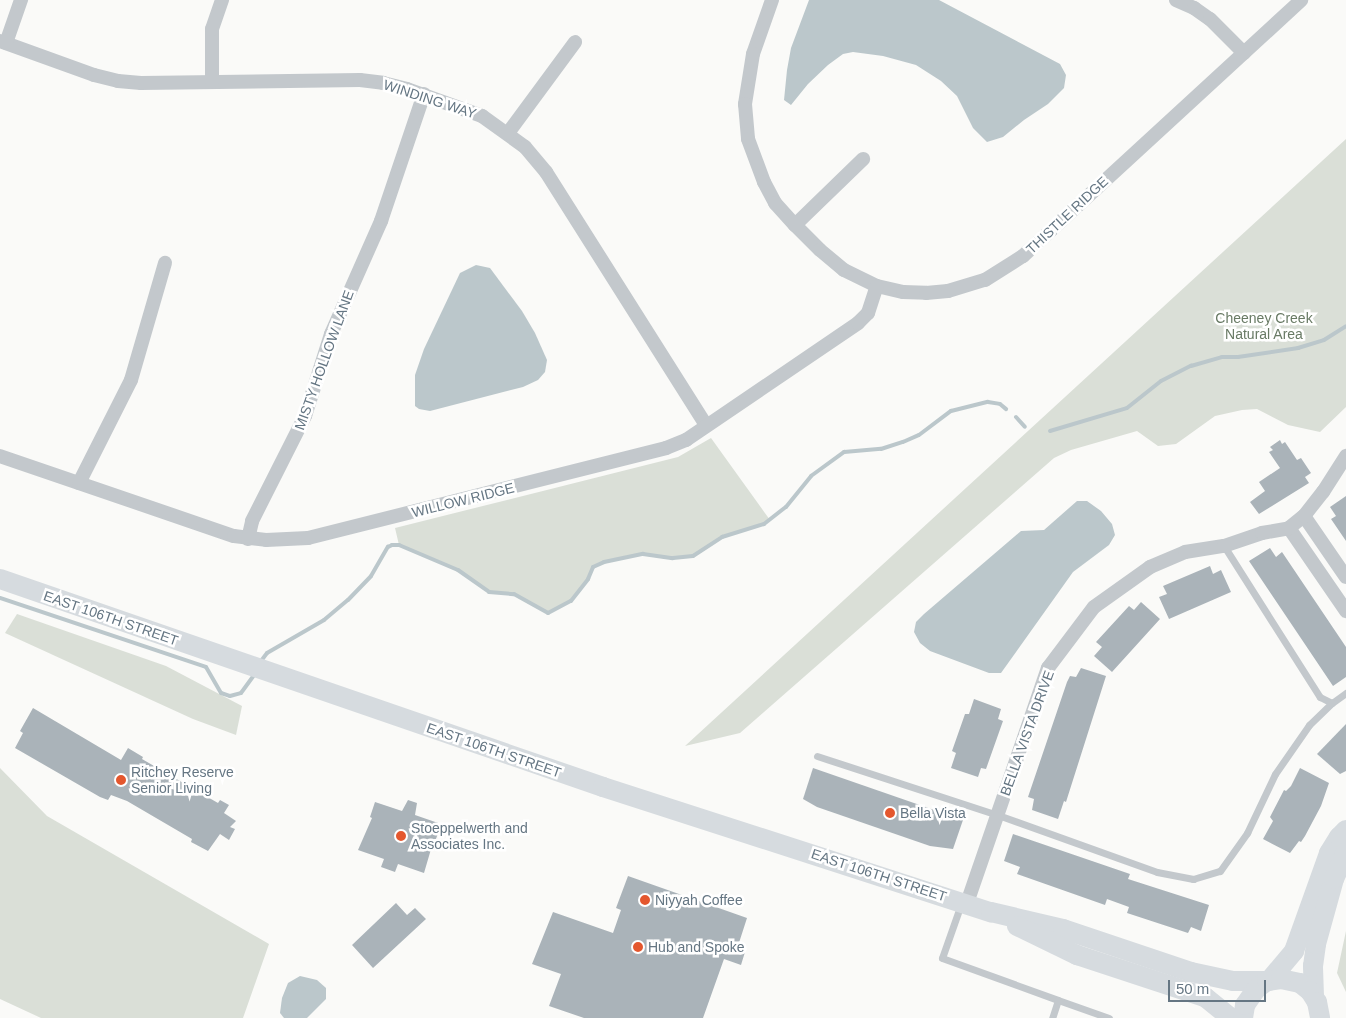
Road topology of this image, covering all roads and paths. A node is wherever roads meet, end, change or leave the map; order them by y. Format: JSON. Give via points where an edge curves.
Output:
{"nodes":[{"id":1,"x":21,"y":0,"type":"edge"},
{"id":2,"x":222,"y":0,"type":"edge"},
{"id":3,"x":772,"y":0,"type":"edge"},
{"id":4,"x":1176,"y":0,"type":"edge"},
{"id":5,"x":1301,"y":0,"type":"edge"},
{"id":6,"x":3,"y":42,"type":"edge"},
{"id":7,"x":575,"y":42,"type":"dead end"},
{"id":8,"x":1244,"y":53,"type":"junction"},
{"id":9,"x":212,"y":82,"type":"junction"},
{"id":10,"x":424,"y":94,"type":"junction"},
{"id":11,"x":508,"y":133,"type":"junction"},
{"id":12,"x":863,"y":158,"type":"dead end"},
{"id":13,"x":795,"y":225,"type":"junction"},
{"id":14,"x":165,"y":263,"type":"dead end"},
{"id":15,"x":877,"y":286,"type":"junction"},
{"id":16,"x":706,"y":425,"type":"junction"},
{"id":17,"x":0,"y":456,"type":"edge"},
{"id":18,"x":1346,"y":456,"type":"edge"},
{"id":19,"x":79,"y":483,"type":"junction"},
{"id":20,"x":1304,"y":516,"type":"junction"},
{"id":21,"x":1289,"y":528,"type":"junction"},
{"id":22,"x":248,"y":539,"type":"junction"},
{"id":23,"x":1224,"y":546,"type":"junction"},
{"id":24,"x":1346,"y":577,"type":"edge"},
{"id":25,"x":0,"y":579,"type":"edge"},
{"id":26,"x":1346,"y":612,"type":"edge"},
{"id":27,"x":1346,"y":693,"type":"edge"},
{"id":28,"x":1332,"y":703,"type":"junction"},
{"id":29,"x":817,"y":756,"type":"dead end"},
{"id":30,"x":998,"y":816,"type":"junction"},
{"id":31,"x":1346,"y":830,"type":"edge"},
{"id":32,"x":1346,"y":852,"type":"edge"},
{"id":33,"x":965,"y":902,"type":"junction"},
{"id":34,"x":991,"y":912,"type":"junction"},
{"id":35,"x":1268,"y":981,"type":"junction"},
{"id":36,"x":1058,"y":1000,"type":"junction"},
{"id":37,"x":1317,"y":1006,"type":"edge"},
{"id":38,"x":1052,"y":1018,"type":"edge"},
{"id":39,"x":1109,"y":1018,"type":"edge"},
{"id":40,"x":1231,"y":1018,"type":"edge"},
{"id":41,"x":1243,"y":1018,"type":"edge"},
{"id":42,"x":1336,"y":1018,"type":"edge"}],
"edges":[{"from":1,"to":6,"type":"street"},
{"from":2,"to":9,"type":"street","via":[[212,29]]},
{"from":3,"to":13,"type":"street","name":"THISTLE RIDGE","via":[[750,66],[746,93],[748,139],[759,171],[776,202]]},
{"from":4,"to":8,"type":"street","via":[[1202,13]]},
{"from":5,"to":8,"type":"street","name":"THISTLE RIDGE"},
{"from":6,"to":9,"type":"street","name":"WINDING WAY","via":[[118,81]]},
{"from":7,"to":11,"type":"street"},
{"from":8,"to":15,"type":"street","name":"THISTLE RIDGE","via":[[1023,256],[1003,270],[985,280],[948,291],[903,292]]},
{"from":9,"to":10,"type":"street","name":"WINDING WAY","via":[[360,80]]},
{"from":10,"to":11,"type":"street","name":"WINDING WAY","via":[[472,111]]},
{"from":10,"to":22,"type":"street","name":"MISTY HOLLOW LANE","via":[[381,221],[337,319],[305,416],[252,521]]},
{"from":11,"to":16,"type":"street","name":"WINDING WAY","via":[[546,172]]},
{"from":12,"to":13,"type":"street"},
{"from":13,"to":15,"type":"street","name":"THISTLE RIDGE","via":[[844,270]]},
{"from":14,"to":19,"type":"street","via":[[131,380]]},
{"from":15,"to":16,"type":"street","name":"WILLOW RIDGE","via":[[868,313],[858,322]]},
{"from":16,"to":22,"type":"street","name":"WILLOW RIDGE","via":[[686,440],[666,448],[377,521],[308,538]]},
{"from":17,"to":19,"type":"street","name":"WILLOW RIDGE"},
{"from":18,"to":20,"type":"street","name":"BELLA VISTA DRIVE"},
{"from":19,"to":22,"type":"street","name":"WILLOW RIDGE"},
{"from":20,"to":21,"type":"street","name":"BELLA VISTA DRIVE"},
{"from":20,"to":24,"type":"street"},
{"from":21,"to":23,"type":"street","name":"BELLA VISTA DRIVE"},
{"from":21,"to":26,"type":"street"},
{"from":23,"to":28,"type":"lane","via":[[1320,698]]},
{"from":23,"to":30,"type":"street","name":"BELLA VISTA DRIVE","via":[[1185,552],[1150,567],[1094,608],[1048,668]]},
{"from":25,"to":33,"type":"main road","name":"EAST 106TH STREET","via":[[603,787]]},
{"from":27,"to":28,"type":"lane"},
{"from":28,"to":30,"type":"lane","via":[[1309,725],[1275,774],[1247,833],[1220,871],[1193,880],[1157,872]]},
{"from":29,"to":30,"type":"lane"},
{"from":30,"to":33,"type":"street","name":"BELLA VISTA DRIVE"},
{"from":31,"to":35,"type":"main road","via":[[1329,853],[1294,951]]},
{"from":32,"to":37,"type":"main road","via":[[1334,879],[1316,944],[1313,966]]},
{"from":33,"to":34,"type":"main road","name":"EAST 106TH STREET"},
{"from":33,"to":36,"type":"lane","via":[[942,958]]},
{"from":34,"to":35,"type":"main road","name":"EAST 106TH STREET","via":[[1063,929],[1191,972],[1233,981]]},
{"from":34,"to":40,"type":"main road","name":"EAST 106TH STREET","via":[[1057,947],[1205,997]]},
{"from":35,"to":37,"type":"main road","name":"EAST 106TH STREET","via":[[1281,978],[1294,981],[1305,987]]},
{"from":35,"to":41,"type":"main road","via":[[1251,993]]},
{"from":36,"to":38,"type":"lane"},
{"from":36,"to":39,"type":"lane"},
{"from":37,"to":42,"type":"main road"}]}
